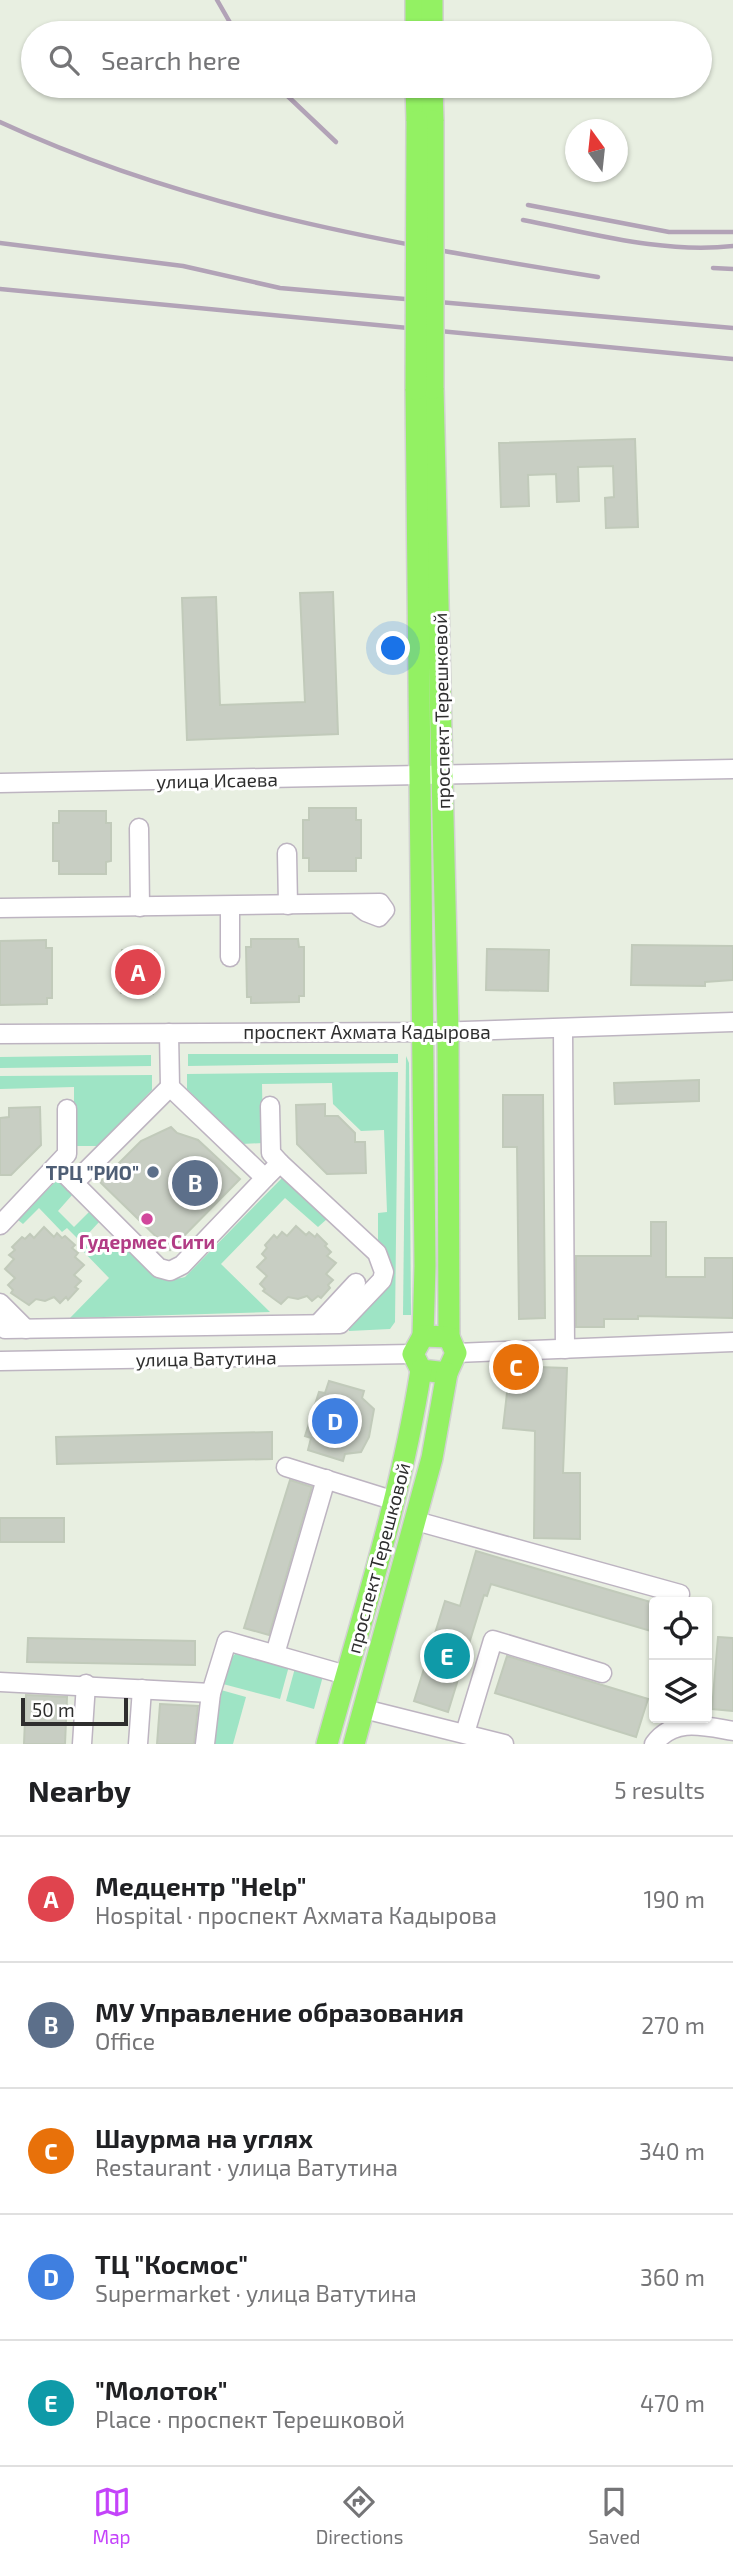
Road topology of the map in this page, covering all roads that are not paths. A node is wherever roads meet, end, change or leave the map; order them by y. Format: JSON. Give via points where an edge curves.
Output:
{"nodes":[{"id":1,"x":416,"y":0,"type":"edge"},
{"id":2,"x":432,"y":0,"type":"edge"},
{"id":3,"x":416,"y":21,"type":"edge"},
{"id":4,"x":432,"y":21,"type":"edge"},
{"id":5,"x":419,"y":98,"type":"edge"},
{"id":6,"x":430,"y":98,"type":"edge"},
{"id":7,"x":425,"y":121,"type":"junction"},
{"id":8,"x":733,"y":769,"type":"edge"},
{"id":9,"x":432,"y":776,"type":"junction"},
{"id":10,"x":0,"y":783,"type":"edge"},
{"id":11,"x":139,"y":828,"type":"dead end"},
{"id":12,"x":287,"y":853,"type":"dead end"},
{"id":13,"x":288,"y":905,"type":"junction"},
{"id":14,"x":357,"y":905,"type":"dead end"},
{"id":15,"x":230,"y":906,"type":"junction"},
{"id":16,"x":140,"y":907,"type":"junction"},
{"id":17,"x":0,"y":908,"type":"edge"},
{"id":18,"x":230,"y":957,"type":"dead end"},
{"id":19,"x":733,"y":1022,"type":"edge"},
{"id":20,"x":563,"y":1029,"type":"junction"},
{"id":21,"x":435,"y":1032,"type":"junction"},
{"id":22,"x":169,"y":1033,"type":"junction"},
{"id":23,"x":0,"y":1034,"type":"edge"},
{"id":24,"x":170,"y":1087,"type":"junction"},
{"id":25,"x":270,"y":1106,"type":"dead end"},
{"id":26,"x":67,"y":1109,"type":"dead end"},
{"id":27,"x":280,"y":1163,"type":"junction"},
{"id":28,"x":57,"y":1166,"type":"junction"},
{"id":29,"x":265,"y":1178,"type":"junction"},
{"id":30,"x":74,"y":1183,"type":"junction"},
{"id":31,"x":0,"y":1224,"type":"edge"},
{"id":32,"x":356,"y":1283,"type":"dead end"},
{"id":33,"x":0,"y":1303,"type":"edge"},
{"id":34,"x":0,"y":1324,"type":"edge"},
{"id":35,"x":318,"y":1324,"type":"junction"},
{"id":36,"x":26,"y":1329,"type":"junction"},
{"id":37,"x":733,"y":1342,"type":"edge"},
{"id":38,"x":452,"y":1345,"type":"junction"},
{"id":39,"x":565,"y":1349,"type":"junction"},
{"id":40,"x":419,"y":1353,"type":"junction"},
{"id":41,"x":0,"y":1361,"type":"edge"},
{"id":42,"x":447,"y":1373,"type":"junction"},
{"id":43,"x":286,"y":1466,"type":"dead end"},
{"id":44,"x":326,"y":1479,"type":"junction"},
{"id":45,"x":395,"y":1501,"type":"junction"},
{"id":46,"x":416,"y":1521,"type":"junction"},
{"id":47,"x":680,"y":1594,"type":"dead end"},
{"id":48,"x":275,"y":1654,"type":"junction"},
{"id":49,"x":602,"y":1673,"type":"dead end"},
{"id":50,"x":346,"y":1675,"type":"junction"},
{"id":51,"x":0,"y":1682,"type":"edge"},
{"id":52,"x":86,"y":1684,"type":"junction"},
{"id":53,"x":142,"y":1689,"type":"junction"},
{"id":54,"x":212,"y":1693,"type":"junction"},
{"id":55,"x":364,"y":1709,"type":"junction"},
{"id":56,"x":733,"y":1731,"type":"edge"},
{"id":57,"x":465,"y":1733,"type":"junction"},
{"id":58,"x":82,"y":1744,"type":"edge"},
{"id":59,"x":138,"y":1744,"type":"edge"},
{"id":60,"x":205,"y":1744,"type":"edge"},
{"id":61,"x":327,"y":1744,"type":"edge"},
{"id":62,"x":354,"y":1744,"type":"edge"},
{"id":63,"x":504,"y":1744,"type":"edge"},
{"id":64,"x":654,"y":1744,"type":"edge"}],
"edges":[{"from":1,"to":3,"type":"main road"},
{"from":2,"to":4,"type":"main road"},
{"from":5,"to":7,"type":"main road","name":"проспект Терешковой"},
{"from":6,"to":7,"type":"main road","name":"проспект Терешковой"},
{"from":7,"to":9,"type":"main road","name":"проспект Терешковой","bridge":true},
{"from":8,"to":9,"type":"street","name":"улица Исаева"},
{"from":9,"to":10,"type":"street","name":"улица Исаева"},
{"from":9,"to":21,"type":"main road","name":"проспект Терешковой"},
{"from":11,"to":16,"type":"street"},
{"from":12,"to":13,"type":"street"},
{"from":13,"to":14,"type":"street"},
{"from":13,"to":15,"type":"street"},
{"from":15,"to":16,"type":"street"},
{"from":15,"to":18,"type":"street"},
{"from":16,"to":17,"type":"street"},
{"from":19,"to":20,"type":"street","name":"проспект Ахмата Кадырова"},
{"from":20,"to":21,"type":"street","name":"проспект Ахмата Кадырова"},
{"from":20,"to":39,"type":"street"},
{"from":21,"to":22,"type":"street","name":"проспект Ахмата Кадырова"},
{"from":21,"to":38,"type":"main road","name":"проспект Терешковой"},
{"from":21,"to":40,"type":"main road","name":"проспект Терешковой"},
{"from":22,"to":23,"type":"street","name":"проспект Ахмата Кадырова"},
{"from":22,"to":24,"type":"street"},
{"from":24,"to":29,"type":"street"},
{"from":24,"to":30,"type":"street"},
{"from":25,"to":27,"type":"street","via":[[271,1153]]},
{"from":26,"to":28,"type":"street","via":[[67,1154]]},
{"from":27,"to":29,"type":"street"},
{"from":27,"to":35,"type":"street","via":[[376,1253],[384,1272],[378,1286],[340,1324]]},
{"from":28,"to":30,"type":"street"},
{"from":28,"to":31,"type":"street"},
{"from":29,"to":30,"type":"street","via":[[182,1265],[170,1271],[159,1268]]},
{"from":32,"to":35,"type":"street"},
{"from":33,"to":36,"type":"street"},
{"from":34,"to":36,"type":"street","via":[[5,1329]]},
{"from":35,"to":36,"type":"street"},
{"from":37,"to":39,"type":"street"},
{"from":38,"to":39,"type":"street"},
{"from":38,"to":40,"type":"main road"},
{"from":38,"to":42,"type":"main road","name":"проспект Терешковой"},
{"from":40,"to":41,"type":"street","name":"улица Ватутина"},
{"from":40,"to":42,"type":"main road"},
{"from":40,"to":45,"type":"main road","name":"проспект Терешковой"},
{"from":42,"to":46,"type":"main road","name":"проспект Терешковой"},
{"from":43,"to":44,"type":"street"},
{"from":44,"to":45,"type":"street"},
{"from":44,"to":48,"type":"street"},
{"from":45,"to":50,"type":"main road","name":"проспект Терешковой"},
{"from":46,"to":47,"type":"street"},
{"from":46,"to":55,"type":"main road","name":"проспект Терешковой"},
{"from":48,"to":50,"type":"street"},
{"from":48,"to":54,"type":"street","via":[[228,1641]]},
{"from":49,"to":57,"type":"street","via":[[493,1640]]},
{"from":50,"to":61,"type":"main road","name":"проспект Терешковой"},
{"from":51,"to":52,"type":"street"},
{"from":52,"to":53,"type":"street"},
{"from":52,"to":58,"type":"street"},
{"from":53,"to":54,"type":"street"},
{"from":53,"to":59,"type":"street"},
{"from":54,"to":60,"type":"street"},
{"from":55,"to":57,"type":"street"},
{"from":55,"to":62,"type":"main road","name":"проспект Терешковой"},
{"from":56,"to":64,"type":"street","via":[[688,1724],[662,1734]]},
{"from":57,"to":63,"type":"street"}]}
